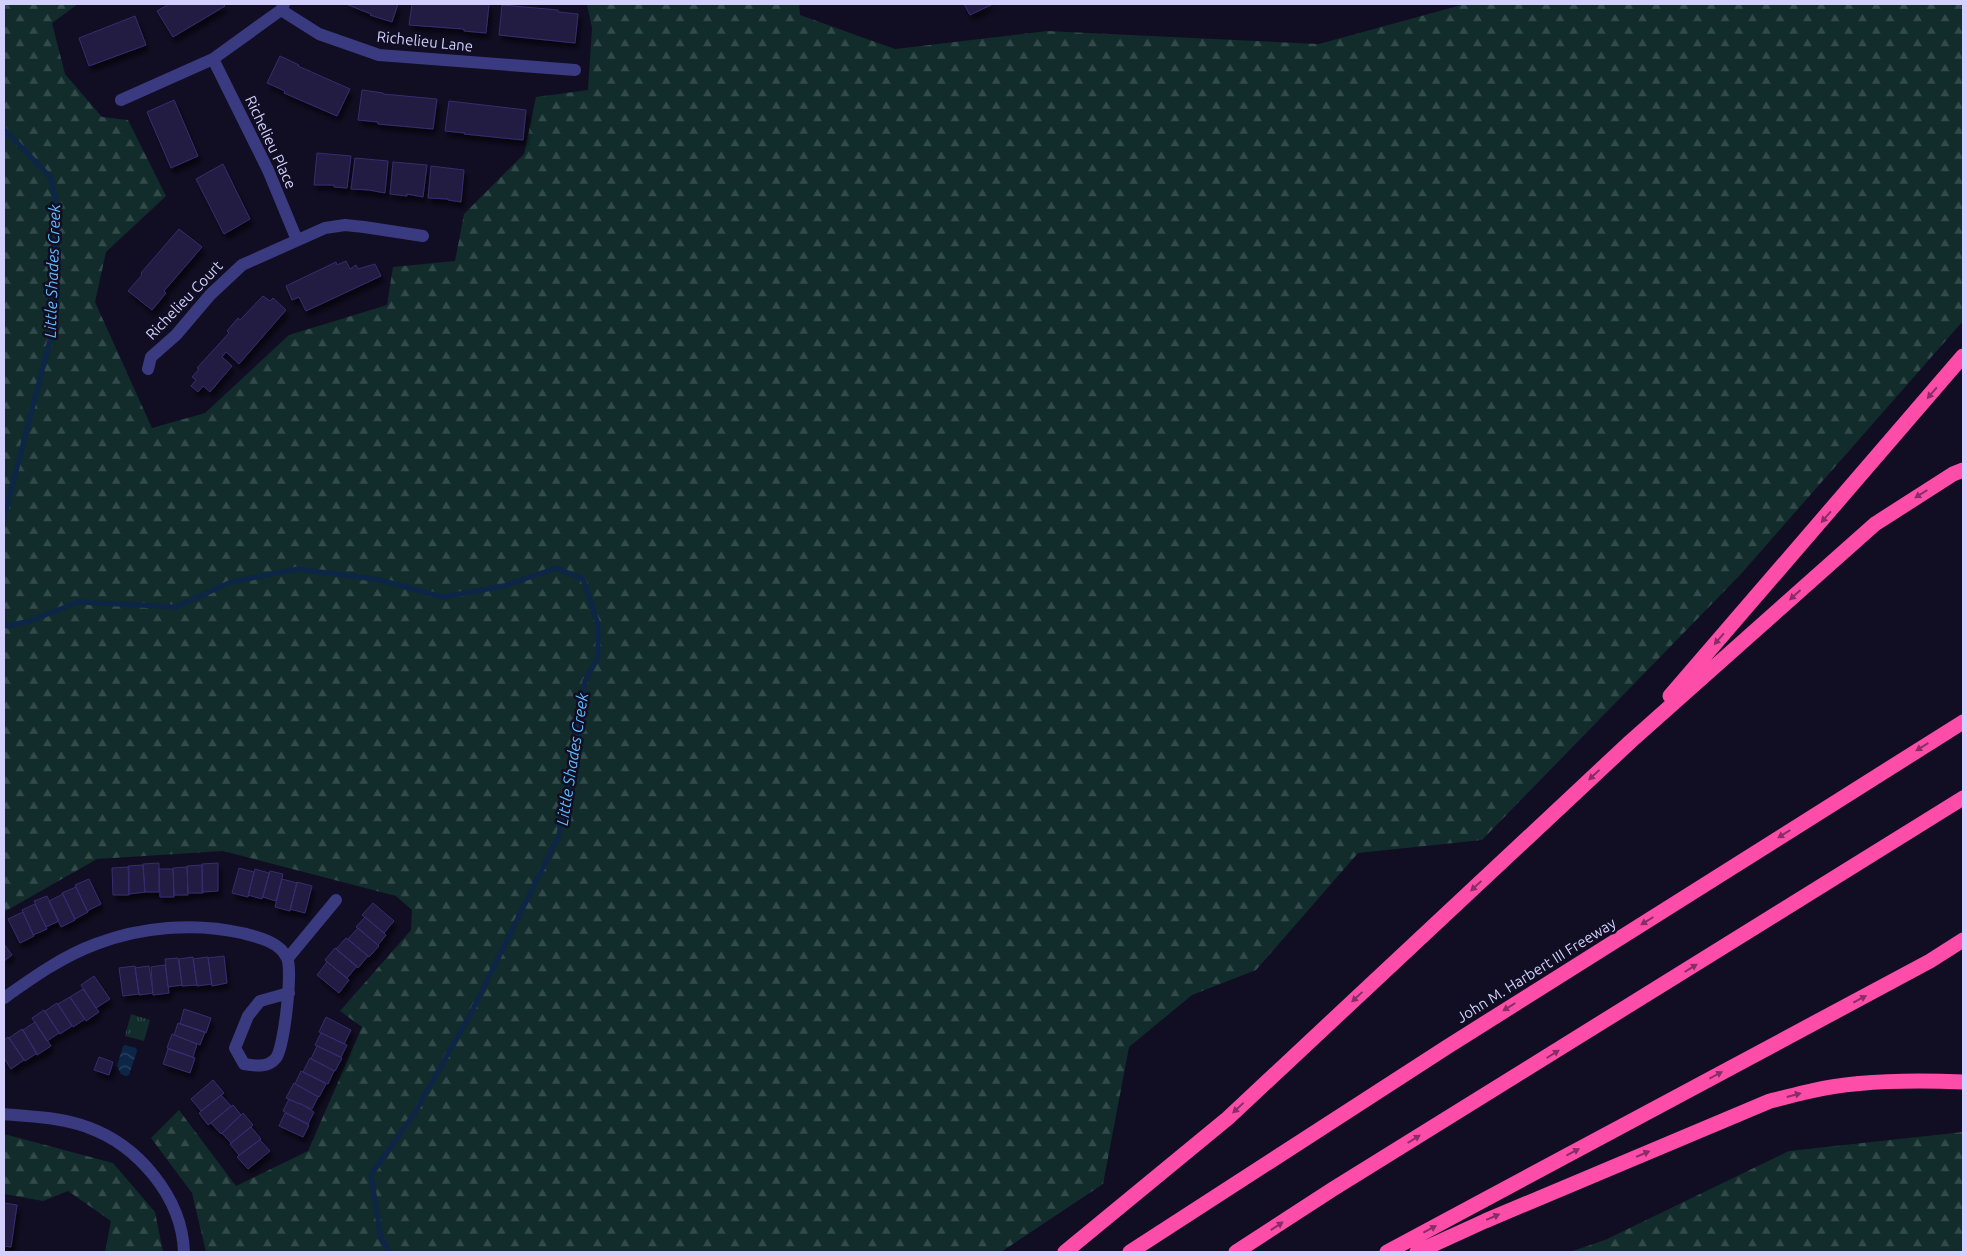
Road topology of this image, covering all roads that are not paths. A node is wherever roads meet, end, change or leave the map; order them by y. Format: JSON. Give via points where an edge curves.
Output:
{"nodes":[{"id":1,"x":282,"y":7,"type":"edge"},
{"id":2,"x":213,"y":59,"type":"junction"},
{"id":3,"x":575,"y":70,"type":"dead end"},
{"id":4,"x":120,"y":100,"type":"dead end"},
{"id":5,"x":423,"y":236,"type":"dead end"},
{"id":6,"x":297,"y":240,"type":"junction"},
{"id":7,"x":1963,"y":356,"type":"edge"},
{"id":8,"x":148,"y":369,"type":"dead end"},
{"id":9,"x":1963,"y":470,"type":"edge"},
{"id":10,"x":1963,"y":722,"type":"edge"},
{"id":11,"x":1630,"y":742,"type":"junction"},
{"id":12,"x":1963,"y":798,"type":"edge"},
{"id":13,"x":336,"y":900,"type":"dead end"},
{"id":14,"x":1963,"y":940,"type":"edge"},
{"id":15,"x":288,"y":958,"type":"junction"},
{"id":16,"x":289,"y":993,"type":"junction"},
{"id":17,"x":4,"y":998,"type":"edge"},
{"id":18,"x":1963,"y":1082,"type":"edge"},
{"id":19,"x":4,"y":1114,"type":"edge"},
{"id":20,"x":184,"y":1252,"type":"edge"},
{"id":21,"x":1065,"y":1252,"type":"edge"},
{"id":22,"x":1130,"y":1252,"type":"edge"},
{"id":23,"x":1236,"y":1252,"type":"edge"},
{"id":24,"x":1387,"y":1252,"type":"edge"},
{"id":25,"x":1417,"y":1252,"type":"edge"}],
"edges":[{"from":1,"to":2,"type":"street"},
{"from":1,"to":3,"type":"street","name":"Richelieu Lane","via":[[319,34],[379,55]]},
{"from":2,"to":4,"type":"street"},
{"from":2,"to":6,"type":"street","name":"Richelieu Place","via":[[268,170]]},
{"from":5,"to":6,"type":"street","name":"Richelieu Court","via":[[345,225],[325,228]]},
{"from":6,"to":8,"type":"street","name":"Richelieu Court","via":[[242,264],[228,276],[151,358]]},
{"from":7,"to":11,"type":"highway","one_way":true},
{"from":9,"to":11,"type":"highway","one_way":true,"via":[[1874,524]]},
{"from":10,"to":22,"type":"highway","name":"John M. Harbert III Freeway","one_way":true,"via":[[1446,1047]]},
{"from":11,"to":21,"type":"highway","one_way":true,"via":[[1228,1118]]},
{"from":23,"to":12,"type":"highway","one_way":true},
{"from":13,"to":15,"type":"street"},
{"from":24,"to":14,"type":"highway","one_way":true,"via":[[1930,961]]},
{"from":15,"to":16,"type":"street"},
{"from":15,"to":17,"type":"street","via":[[276,944],[253,935],[228,930],[164,928],[95,944],[64,959]]},
{"from":16,"to":16,"type":"street","via":[[277,1058],[268,1064],[244,1064],[236,1048],[248,1016],[260,1000]]},
{"from":25,"to":18,"type":"highway","one_way":true,"via":[[1770,1101],[1812,1090],[1853,1085],[1912,1080]]},
{"from":19,"to":20,"type":"street","via":[[85,1126],[108,1136],[132,1153],[169,1197],[179,1220]]}]}
